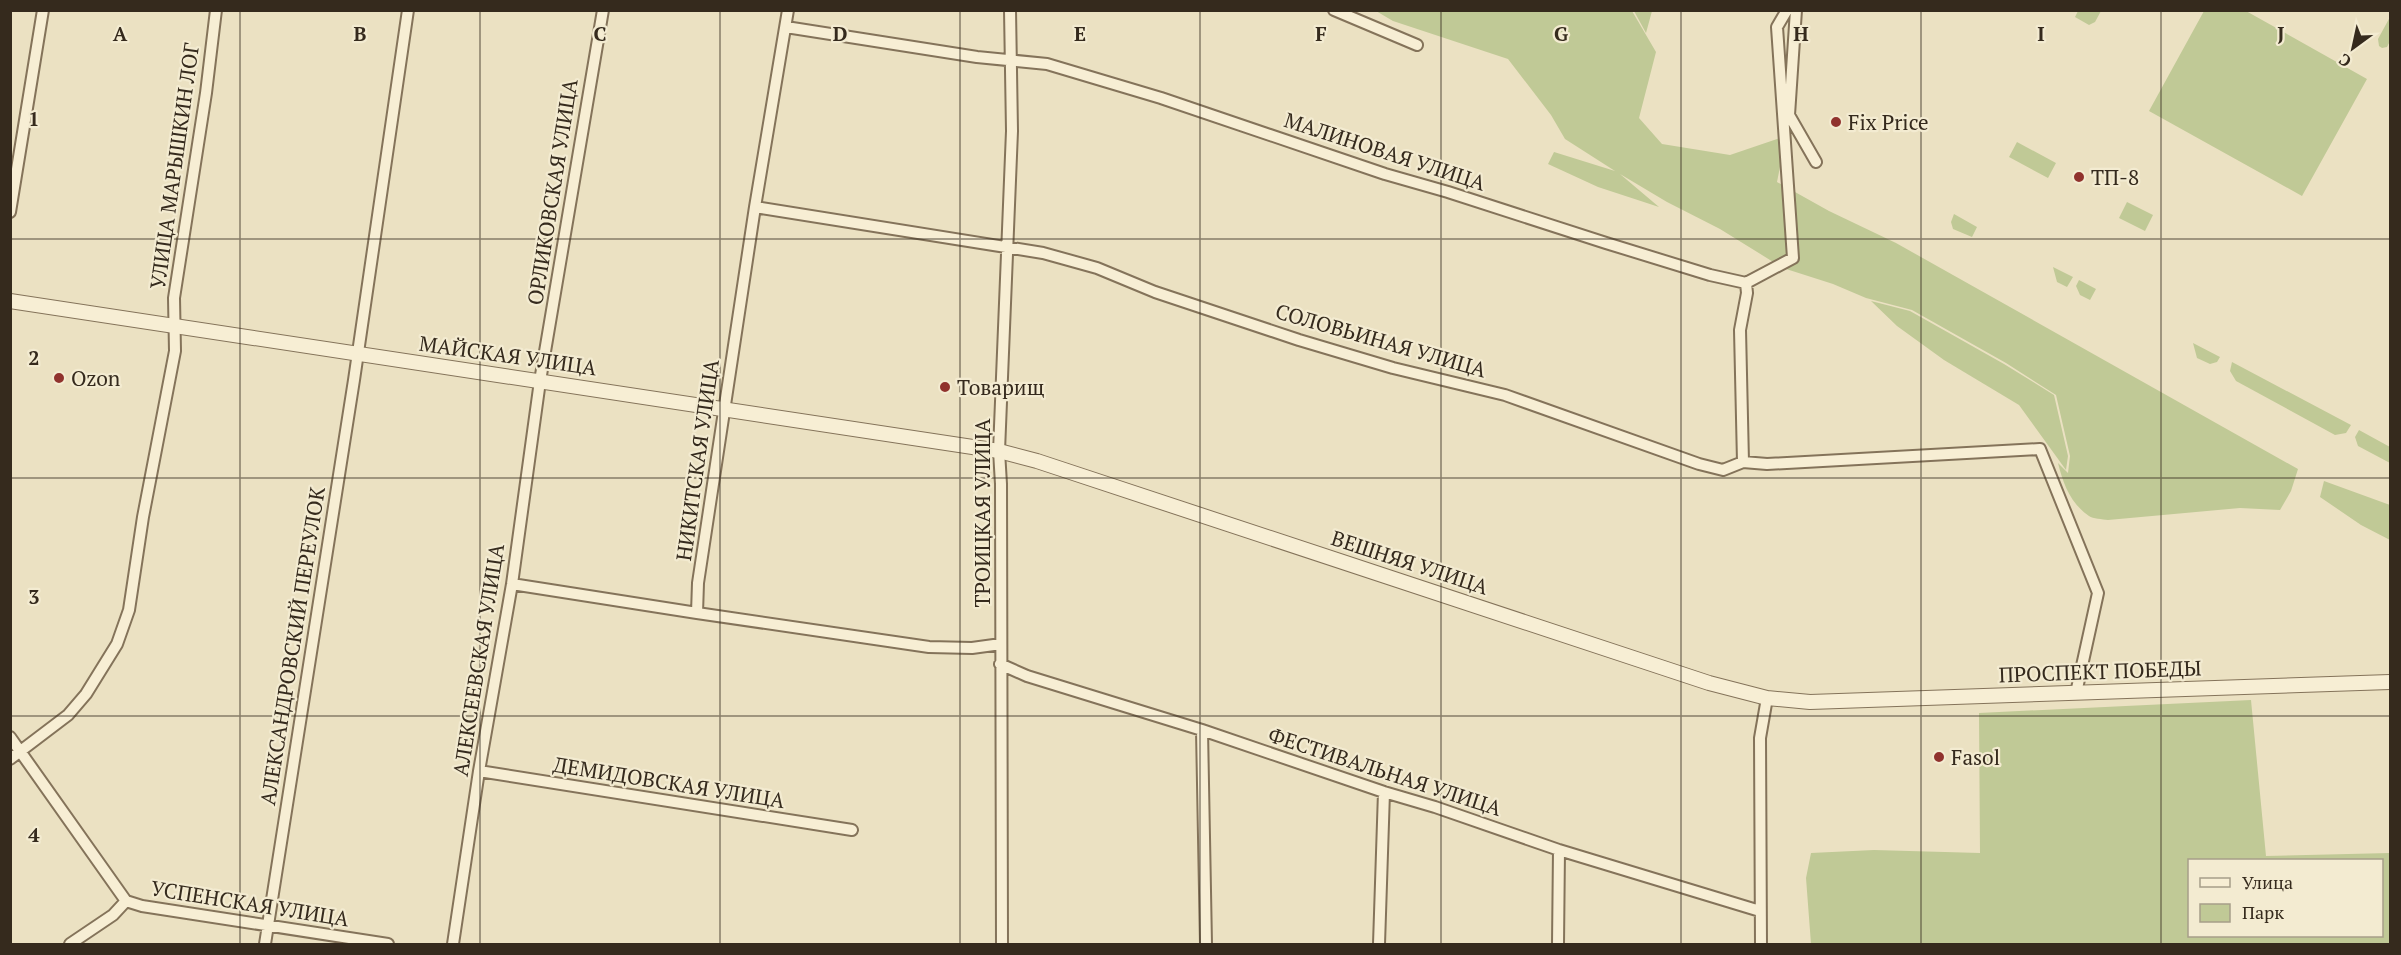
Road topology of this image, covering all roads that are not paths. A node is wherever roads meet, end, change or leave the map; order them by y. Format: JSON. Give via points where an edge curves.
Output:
{"nodes":[{"id":1,"x":43,"y":10,"type":"edge"},
{"id":2,"x":216,"y":10,"type":"edge"},
{"id":3,"x":408,"y":10,"type":"edge"},
{"id":4,"x":603,"y":10,"type":"edge"},
{"id":5,"x":788,"y":10,"type":"edge"},
{"id":6,"x":1010,"y":10,"type":"edge"},
{"id":7,"x":1334,"y":10,"type":"edge"},
{"id":8,"x":1787,"y":10,"type":"edge"},
{"id":9,"x":1796,"y":10,"type":"edge"},
{"id":10,"x":786,"y":27,"type":"junction"},
{"id":11,"x":1417,"y":45,"type":"dead end"},
{"id":12,"x":1012,"y":60,"type":"junction"},
{"id":13,"x":1816,"y":162,"type":"dead end"},
{"id":14,"x":754,"y":207,"type":"junction"},
{"id":15,"x":10,"y":212,"type":"edge"},
{"id":16,"x":1006,"y":245,"type":"junction"},
{"id":17,"x":1746,"y":283,"type":"junction"},
{"id":18,"x":10,"y":301,"type":"edge"},
{"id":19,"x":174,"y":327,"type":"junction"},
{"id":20,"x":357,"y":354,"type":"junction"},
{"id":21,"x":540,"y":381,"type":"junction"},
{"id":22,"x":724,"y":408,"type":"junction"},
{"id":23,"x":999,"y":451,"type":"junction"},
{"id":24,"x":1743,"y":462,"type":"junction"},
{"id":25,"x":512,"y":584,"type":"junction"},
{"id":26,"x":697,"y":613,"type":"junction"},
{"id":27,"x":1001,"y":644,"type":"junction"},
{"id":28,"x":1000,"y":664,"type":"junction"},
{"id":29,"x":2391,"y":682,"type":"edge"},
{"id":30,"x":2076,"y":693,"type":"junction"},
{"id":31,"x":1767,"y":698,"type":"junction"},
{"id":32,"x":1810,"y":702,"type":"joint"},
{"id":33,"x":1202,"y":730,"type":"junction"},
{"id":34,"x":10,"y":736,"type":"edge"},
{"id":35,"x":21,"y":751,"type":"junction"},
{"id":36,"x":10,"y":759,"type":"edge"},
{"id":37,"x":479,"y":771,"type":"junction"},
{"id":38,"x":1384,"y":792,"type":"junction"},
{"id":39,"x":852,"y":830,"type":"dead end"},
{"id":40,"x":1559,"y":850,"type":"junction"},
{"id":41,"x":126,"y":901,"type":"junction"},
{"id":42,"x":1760,"y":911,"type":"junction"},
{"id":43,"x":268,"y":925,"type":"junction"},
{"id":44,"x":70,"y":945,"type":"edge"},
{"id":45,"x":265,"y":945,"type":"edge"},
{"id":46,"x":388,"y":945,"type":"edge"},
{"id":47,"x":453,"y":945,"type":"edge"},
{"id":48,"x":1002,"y":945,"type":"edge"},
{"id":49,"x":1206,"y":945,"type":"edge"},
{"id":50,"x":1379,"y":945,"type":"edge"},
{"id":51,"x":1558,"y":945,"type":"edge"},
{"id":52,"x":1761,"y":945,"type":"edge"}],
"edges":[{"from":1,"to":15,"type":"street"},
{"from":2,"to":19,"type":"street","name":"УЛИЦА МАРЫШКИН ЛОГ","via":[[174,298]]},
{"from":3,"to":20,"type":"street","name":"АЛЕКСАНДРОВСКИЙ ПЕРЕУЛОК"},
{"from":4,"to":21,"type":"street","name":"ОРЛИКОВСКАЯ УЛИЦА"},
{"from":5,"to":10,"type":"street","name":"НИКИТСКАЯ УЛИЦА"},
{"from":6,"to":12,"type":"street","name":"ТРОИЦКАЯ УЛИЦА"},
{"from":7,"to":11,"type":"street"},
{"from":8,"to":17,"type":"street","via":[[1777,27],[1793,258]]},
{"from":9,"to":13,"type":"street","via":[[1789,115]]},
{"from":10,"to":12,"type":"street","name":"МАЛИНОВАЯ УЛИЦА"},
{"from":10,"to":14,"type":"street","name":"НИКИТСКАЯ УЛИЦА"},
{"from":12,"to":16,"type":"street","name":"ТРОИЦКАЯ УЛИЦА"},
{"from":12,"to":17,"type":"street","name":"МАЛИНОВАЯ УЛИЦА","via":[[1093,76],[1385,174]]},
{"from":14,"to":16,"type":"street","name":"СОЛОВЬИНАЯ УЛИЦА"},
{"from":14,"to":22,"type":"street","name":"НИКИТСКАЯ УЛИЦА"},
{"from":16,"to":23,"type":"street","name":"ТРОИЦКАЯ УЛИЦА"},
{"from":16,"to":24,"type":"street","name":"СОЛОВЬИНАЯ УЛИЦА","via":[[1097,268],[1155,292],[1299,340],[1505,395],[1699,464],[1724,470]]},
{"from":17,"to":24,"type":"street","via":[[1740,330]]},
{"from":18,"to":19,"type":"street","name":"МАЙСКАЯ УЛИЦА"},
{"from":19,"to":20,"type":"street","name":"МАЙСКАЯ УЛИЦА"},
{"from":19,"to":35,"type":"street","name":"УЛИЦА МАРЫШКИН ЛОГ","via":[[175,351],[129,610],[117,644],[68,715]]},
{"from":20,"to":21,"type":"street","name":"МАЙСКАЯ УЛИЦА"},
{"from":20,"to":43,"type":"street","name":"АЛЕКСАНДРОВСКИЙ ПЕРЕУЛОК"},
{"from":21,"to":22,"type":"street","name":"МАЙСКАЯ УЛИЦА"},
{"from":21,"to":25,"type":"street","name":"АЛЕКСЕЕВСКАЯ УЛИЦА"},
{"from":22,"to":23,"type":"street","name":"МАЙСКАЯ УЛИЦА"},
{"from":22,"to":26,"type":"street","name":"НИКИТСКАЯ УЛИЦА"},
{"from":23,"to":27,"type":"street","name":"ТРОИЦКАЯ УЛИЦА"},
{"from":23,"to":31,"type":"street","name":"ВЕШНЯЯ УЛИЦА","via":[[1709,683]]},
{"from":24,"to":30,"type":"street","name":"СОЛОВЬИНАЯ УЛИЦА","via":[[1767,464],[2040,449],[2098,593]]},
{"from":25,"to":26,"type":"street"},
{"from":25,"to":37,"type":"street","name":"АЛЕКСЕЕВСКАЯ УЛИЦА"},
{"from":26,"to":27,"type":"street","via":[[929,647]]},
{"from":27,"to":28,"type":"street","name":"ТРОИЦКАЯ УЛИЦА"},
{"from":28,"to":33,"type":"street","name":"ФЕСТИВАЛЬНАЯ УЛИЦА","via":[[1027,676]]},
{"from":28,"to":48,"type":"street","name":"ТРОИЦКАЯ УЛИЦА"},
{"from":29,"to":30,"type":"street","name":"ПРОСПЕКТ ПОБЕДЫ"},
{"from":30,"to":32,"type":"street","name":"ПРОСПЕКТ ПОБЕДЫ"},
{"from":31,"to":32,"type":"street","name":"ВЕШНЯЯ УЛИЦА"},
{"from":31,"to":42,"type":"street","via":[[1760,738]]},
{"from":33,"to":38,"type":"street","name":"ФЕСТИВАЛЬНАЯ УЛИЦА"},
{"from":33,"to":49,"type":"street"},
{"from":34,"to":35,"type":"street","name":"УСПЕНСКАЯ УЛИЦА"},
{"from":35,"to":36,"type":"street","name":"УЛИЦА МАРЫШКИН ЛОГ"},
{"from":35,"to":41,"type":"street","name":"УСПЕНСКАЯ УЛИЦА"},
{"from":37,"to":39,"type":"street","name":"ДЕМИДОВСКАЯ УЛИЦА"},
{"from":37,"to":47,"type":"street","name":"АЛЕКСЕЕВСКАЯ УЛИЦА"},
{"from":38,"to":40,"type":"street","name":"ФЕСТИВАЛЬНАЯ УЛИЦА"},
{"from":38,"to":50,"type":"street"},
{"from":40,"to":42,"type":"street","name":"ФЕСТИВАЛЬНАЯ УЛИЦА"},
{"from":40,"to":51,"type":"street"},
{"from":41,"to":43,"type":"street","name":"УСПЕНСКАЯ УЛИЦА"},
{"from":41,"to":44,"type":"street"},
{"from":42,"to":52,"type":"street"},
{"from":43,"to":45,"type":"street","name":"АЛЕКСАНДРОВСКИЙ ПЕРЕУЛОК"},
{"from":43,"to":46,"type":"street","name":"УСПЕНСКАЯ УЛИЦА"}]}
